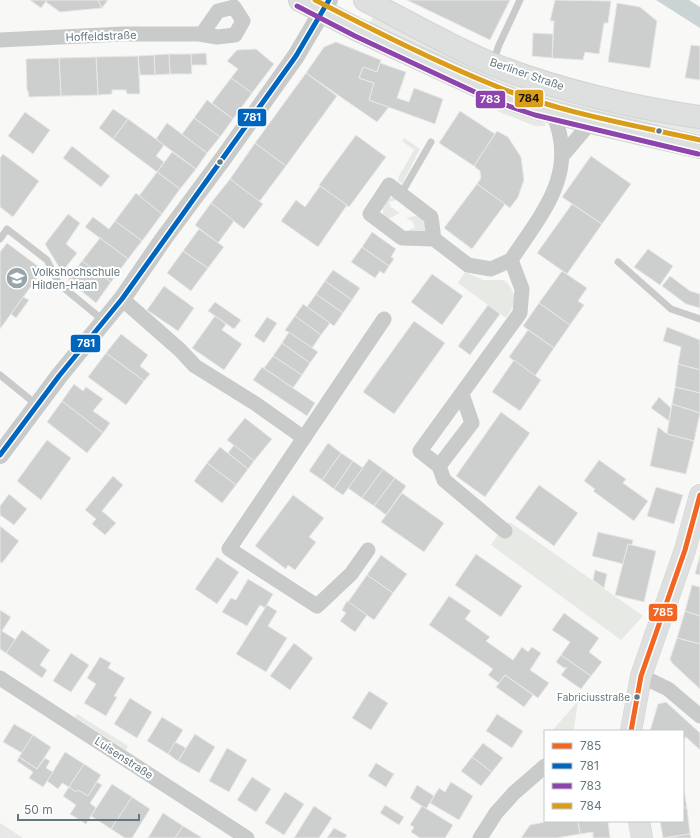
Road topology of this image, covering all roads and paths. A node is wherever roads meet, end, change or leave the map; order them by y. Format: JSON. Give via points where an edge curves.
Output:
{"nodes":[{"id":1,"x":300,"y":0,"type":"edge"},
{"id":2,"x":365,"y":0,"type":"edge"},
{"id":3,"x":520,"y":0,"type":"edge"},
{"id":4,"x":325,"y":6,"type":"edge"},
{"id":5,"x":202,"y":34,"type":"dead end"},
{"id":6,"x":0,"y":40,"type":"edge"},
{"id":7,"x":492,"y":64,"type":"junction"},
{"id":8,"x":552,"y":112,"type":"junction"},
{"id":9,"x":700,"y":117,"type":"edge"},
{"id":10,"x":591,"y":122,"type":"junction"},
{"id":11,"x":431,"y":142,"type":"dead end"},
{"id":12,"x":699,"y":148,"type":"edge"},
{"id":13,"x":563,"y":155,"type":"junction"},
{"id":14,"x":401,"y":194,"type":"junction"},
{"id":15,"x":0,"y":239,"type":"edge"},
{"id":16,"x":434,"y":239,"type":"junction"},
{"id":17,"x":511,"y":260,"type":"junction"},
{"id":18,"x":618,"y":262,"type":"dead end"},
{"id":19,"x":122,"y":299,"type":"junction"},
{"id":20,"x":384,"y":319,"type":"dead end"},
{"id":21,"x":700,"y":319,"type":"edge"},
{"id":22,"x":104,"y":321,"type":"junction"},
{"id":23,"x":0,"y":375,"type":"edge"},
{"id":24,"x":462,"y":394,"type":"junction"},
{"id":25,"x":37,"y":405,"type":"junction"},
{"id":26,"x":304,"y":438,"type":"junction"},
{"id":27,"x":0,"y":455,"type":"edge"},
{"id":28,"x":439,"y":466,"type":"junction"},
{"id":29,"x":700,"y":495,"type":"edge"},
{"id":30,"x":505,"y":531,"type":"dead end"},
{"id":31,"x":368,"y":550,"type":"dead end"},
{"id":32,"x":641,"y":676,"type":"junction"},
{"id":33,"x":0,"y":678,"type":"edge"},
{"id":34,"x":700,"y":716,"type":"edge"},
{"id":35,"x":631,"y":730,"type":"edge"},
{"id":36,"x":543,"y":770,"type":"edge"},
{"id":37,"x":639,"y":822,"type":"edge"},
{"id":38,"x":247,"y":838,"type":"edge"},
{"id":39,"x":480,"y":838,"type":"edge"},
{"id":40,"x":642,"y":838,"type":"edge"}],
"edges":[{"from":1,"to":4,"type":"main road"},
{"from":2,"to":7,"type":"main road","name":"Berliner Straße"},
{"from":3,"to":7,"type":"lane"},
{"from":4,"to":8,"type":"main road","via":[[469,82],[496,94]]},
{"from":4,"to":19,"type":"street","via":[[293,60]]},
{"from":5,"to":6,"type":"street","name":"Hoffeldstraße","via":[[122,34]]},
{"from":7,"to":9,"type":"main road","name":"Berliner Straße","via":[[537,80],[658,112]]},
{"from":8,"to":10,"type":"main road"},
{"from":8,"to":13,"type":"street","via":[[558,126]]},
{"from":10,"to":12,"type":"main road"},
{"from":10,"to":13,"type":"street"},
{"from":11,"to":14,"type":"lane"},
{"from":13,"to":17,"type":"street","via":[[550,203]]},
{"from":14,"to":16,"type":"street","via":[[431,217]]},
{"from":14,"to":16,"type":"street","via":[[389,185],[370,214],[402,238]]},
{"from":15,"to":22,"type":"lane","via":[[7,229],[47,260],[60,284]]},
{"from":16,"to":17,"type":"street","via":[[468,265],[490,269]]},
{"from":17,"to":24,"type":"street","via":[[522,289],[520,313]]},
{"from":18,"to":21,"type":"lane","via":[[671,309]]},
{"from":19,"to":22,"type":"street"},
{"from":19,"to":26,"type":"street","via":[[195,366]]},
{"from":20,"to":26,"type":"street"},
{"from":22,"to":25,"type":"street"},
{"from":23,"to":25,"type":"lane"},
{"from":24,"to":28,"type":"street","via":[[472,423]]},
{"from":24,"to":28,"type":"street","via":[[420,451]]},
{"from":25,"to":27,"type":"street"},
{"from":26,"to":31,"type":"street","via":[[229,549],[317,606],[351,574]]},
{"from":28,"to":30,"type":"street","via":[[444,480]]},
{"from":29,"to":32,"type":"main road"},
{"from":32,"to":34,"type":"street","via":[[668,689]]},
{"from":32,"to":35,"type":"main road"},
{"from":33,"to":38,"type":"street","name":"Luisenstraße"},
{"from":36,"to":39,"type":"street","via":[[514,793],[496,813]]},
{"from":37,"to":40,"type":"main road"}]}
